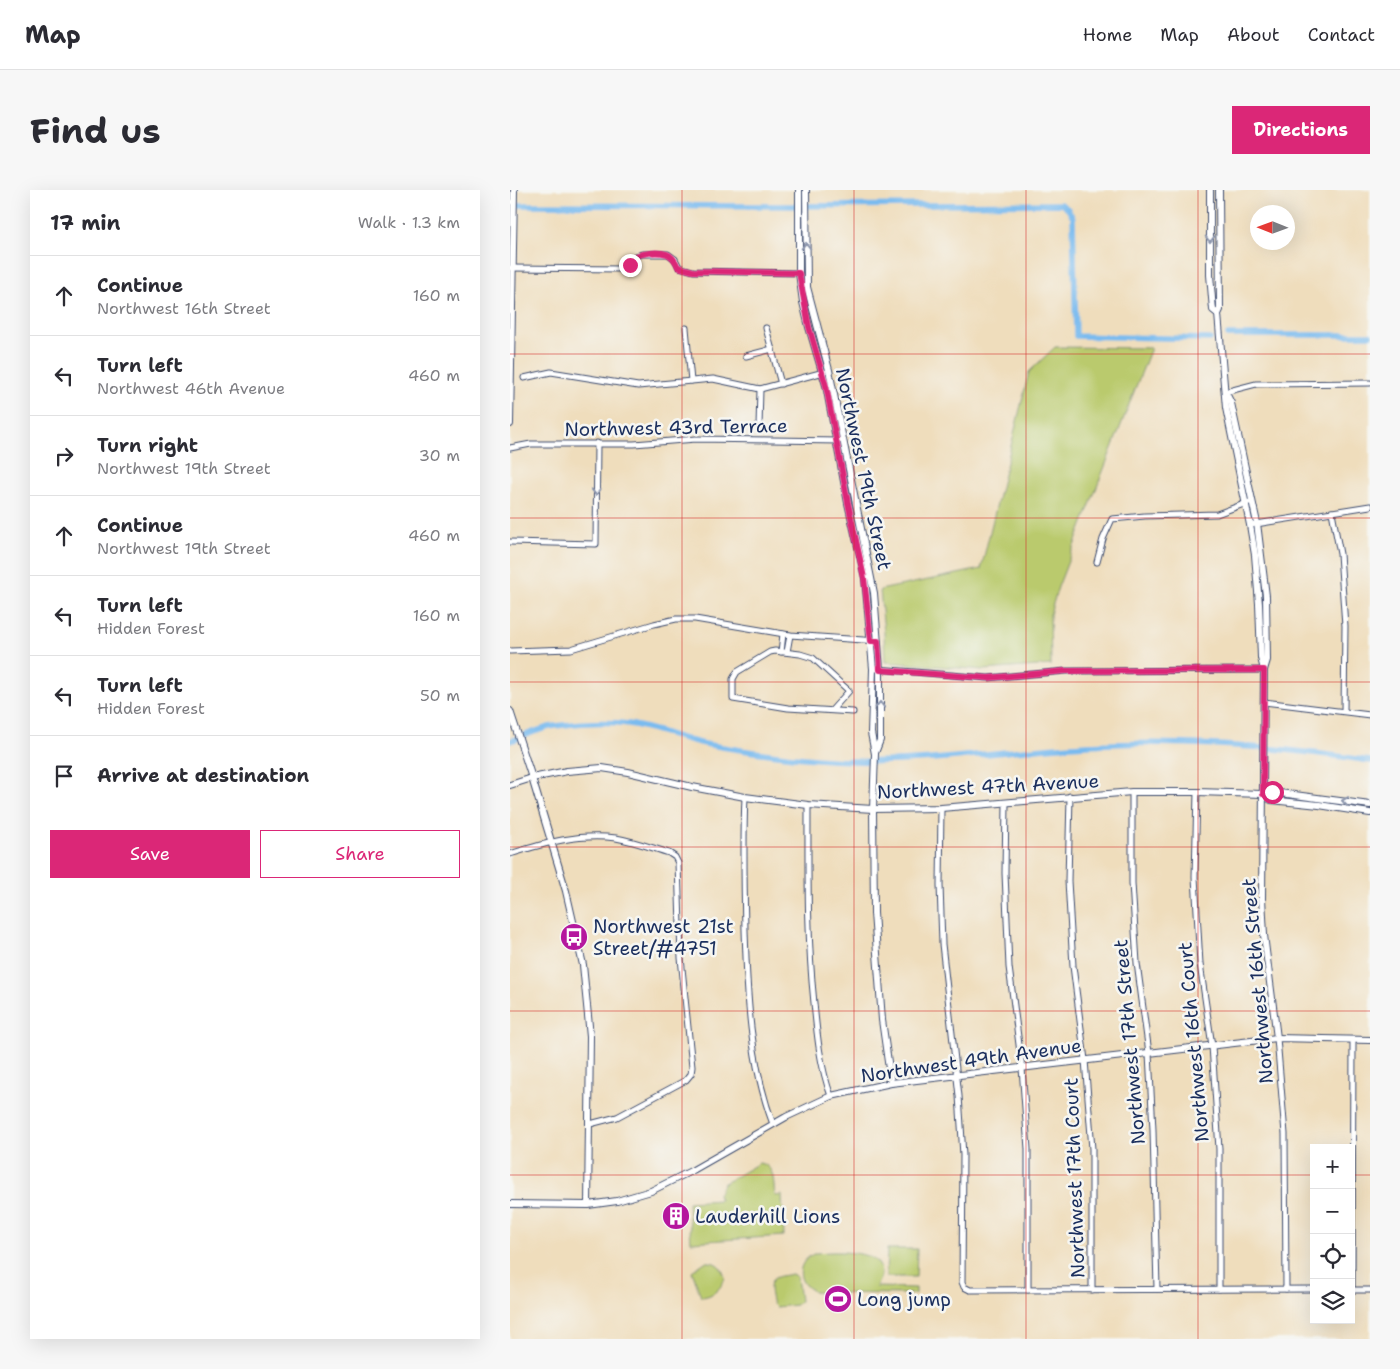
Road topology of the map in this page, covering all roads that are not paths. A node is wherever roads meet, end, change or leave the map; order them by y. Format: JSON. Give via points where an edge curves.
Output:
{"nodes":[{"id":1,"x":514,"y":190,"type":"edge"},
{"id":2,"x":1210,"y":190,"type":"edge"},
{"id":3,"x":1219,"y":190,"type":"edge"},
{"id":4,"x":802,"y":192,"type":"edge"},
{"id":5,"x":802,"y":218,"type":"junction"},
{"id":6,"x":512,"y":250,"type":"edge"},
{"id":7,"x":511,"y":268,"type":"edge"},
{"id":8,"x":799,"y":273,"type":"junction"},
{"id":9,"x":1218,"y":314,"type":"junction"},
{"id":10,"x":686,"y":328,"type":"dead end"},
{"id":11,"x":766,"y":328,"type":"dead end"},
{"id":12,"x":772,"y":349,"type":"junction"},
{"id":13,"x":746,"y":356,"type":"dead end"},
{"id":14,"x":826,"y":372,"type":"junction"},
{"id":15,"x":524,"y":378,"type":"dead end"},
{"id":16,"x":690,"y":381,"type":"junction"},
{"id":17,"x":1370,"y":383,"type":"edge"},
{"id":18,"x":781,"y":384,"type":"junction"},
{"id":19,"x":760,"y":389,"type":"junction"},
{"id":20,"x":1225,"y":392,"type":"junction"},
{"id":21,"x":510,"y":424,"type":"edge"},
{"id":22,"x":759,"y":427,"type":"dead end"},
{"id":23,"x":840,"y":440,"type":"junction"},
{"id":24,"x":597,"y":443,"type":"junction"},
{"id":25,"x":510,"y":448,"type":"edge"},
{"id":26,"x":1249,"y":502,"type":"junction"},
{"id":27,"x":1370,"y":506,"type":"edge"},
{"id":28,"x":1332,"y":512,"type":"junction"},
{"id":29,"x":1254,"y":524,"type":"junction"},
{"id":30,"x":510,"y":542,"type":"edge"},
{"id":31,"x":1097,"y":562,"type":"dead end"},
{"id":32,"x":784,"y":634,"type":"junction"},
{"id":33,"x":790,"y":635,"type":"junction"},
{"id":34,"x":874,"y":641,"type":"junction"},
{"id":35,"x":510,"y":650,"type":"edge"},
{"id":36,"x":784,"y":652,"type":"junction"},
{"id":37,"x":876,"y":669,"type":"junction"},
{"id":38,"x":1264,"y":670,"type":"junction"},
{"id":39,"x":1264,"y":702,"type":"junction"},
{"id":40,"x":832,"y":710,"type":"junction"},
{"id":41,"x":510,"y":711,"type":"edge"},
{"id":42,"x":1344,"y":711,"type":"junction"},
{"id":43,"x":853,"y":712,"type":"dead end"},
{"id":44,"x":1370,"y":715,"type":"edge"},
{"id":45,"x":532,"y":778,"type":"junction"},
{"id":46,"x":510,"y":785,"type":"edge"},
{"id":47,"x":1132,"y":792,"type":"junction"},
{"id":48,"x":1197,"y":792,"type":"junction"},
{"id":49,"x":1263,"y":794,"type":"junction"},
{"id":50,"x":1070,"y":796,"type":"junction"},
{"id":51,"x":745,"y":797,"type":"junction"},
{"id":52,"x":1320,"y":797,"type":"junction"},
{"id":53,"x":1006,"y":803,"type":"junction"},
{"id":54,"x":808,"y":805,"type":"junction"},
{"id":55,"x":1319,"y":805,"type":"junction"},
{"id":56,"x":1370,"y":805,"type":"edge"},
{"id":57,"x":873,"y":808,"type":"junction"},
{"id":58,"x":941,"y":808,"type":"junction"},
{"id":59,"x":1370,"y":813,"type":"edge"},
{"id":60,"x":552,"y":841,"type":"junction"},
{"id":61,"x":510,"y":854,"type":"edge"},
{"id":62,"x":1277,"y":1038,"type":"junction"},
{"id":63,"x":1353,"y":1040,"type":"junction"},
{"id":64,"x":1370,"y":1040,"type":"edge"},
{"id":65,"x":1212,"y":1046,"type":"junction"},
{"id":66,"x":1149,"y":1053,"type":"junction"},
{"id":67,"x":1085,"y":1060,"type":"junction"},
{"id":68,"x":1022,"y":1068,"type":"junction"},
{"id":69,"x":957,"y":1075,"type":"junction"},
{"id":70,"x":891,"y":1083,"type":"junction"},
{"id":71,"x":831,"y":1096,"type":"junction"},
{"id":72,"x":590,"y":1124,"type":"junction"},
{"id":73,"x":773,"y":1124,"type":"junction"},
{"id":74,"x":510,"y":1204,"type":"edge"},
{"id":75,"x":588,"y":1205,"type":"junction"},
{"id":76,"x":1352,"y":1279,"type":"edge"},
{"id":77,"x":1157,"y":1289,"type":"junction"},
{"id":78,"x":1219,"y":1289,"type":"junction"},
{"id":79,"x":1286,"y":1289,"type":"junction"},
{"id":80,"x":1310,"y":1289,"type":"edge"},
{"id":81,"x":1028,"y":1290,"type":"junction"},
{"id":82,"x":1092,"y":1290,"type":"junction"},
{"id":83,"x":1355,"y":1290,"type":"edge"},
{"id":84,"x":1370,"y":1290,"type":"edge"}],
"edges":[{"from":1,"to":6,"type":"street"},
{"from":2,"to":9,"type":"street","name":"Northwest 16th Street","one_way":true,"via":[[1210,275],[1213,310]]},
{"from":3,"to":9,"type":"street","name":"Northwest 16th Street"},
{"from":4,"to":5,"type":"street","name":"Northwest 19th Street"},
{"from":5,"to":8,"type":"street","name":"Northwest 19th Street"},
{"from":14,"to":5,"type":"street","name":"Northwest 19th Street","one_way":true,"via":[[807,287]]},
{"from":6,"to":7,"type":"street"},
{"from":7,"to":8,"type":"street","via":[[623,269],[630,265],[633,257],[642,254],[668,254],[678,267],[693,271]]},
{"from":7,"to":21,"type":"street"},
{"from":8,"to":14,"type":"street","name":"Northwest 19th Street","via":[[809,327]]},
{"from":9,"to":20,"type":"street","name":"Northwest 16th Street"},
{"from":10,"to":16,"type":"street"},
{"from":11,"to":12,"type":"street"},
{"from":12,"to":13,"type":"street"},
{"from":12,"to":18,"type":"street"},
{"from":14,"to":18,"type":"street"},
{"from":14,"to":23,"type":"street","name":"Northwest 19th Street"},
{"from":15,"to":16,"type":"street","via":[[551,372],[630,385]]},
{"from":16,"to":19,"type":"street","via":[[713,379]]},
{"from":17,"to":20,"type":"street","via":[[1256,384]]},
{"from":18,"to":19,"type":"street"},
{"from":19,"to":22,"type":"street"},
{"from":20,"to":26,"type":"street","name":"Northwest 16th Street"},
{"from":23,"to":24,"type":"street","name":"Northwest 43rd Terrace","via":[[696,439]]},
{"from":23,"to":34,"type":"street","name":"Northwest 19th Street","via":[[848,503],[868,577]]},
{"from":24,"to":25,"type":"street","name":"Northwest 43rd Terrace","via":[[530,444]]},
{"from":24,"to":30,"type":"street","one_way":true,"via":[[596,544]]},
{"from":26,"to":29,"type":"street","name":"Northwest 16th Street"},
{"from":26,"to":31,"type":"street","via":[[1217,514],[1112,519]]},
{"from":27,"to":28,"type":"street"},
{"from":28,"to":29,"type":"street"},
{"from":28,"to":42,"type":"street","via":[[1340,554],[1345,626]]},
{"from":29,"to":38,"type":"street","name":"Northwest 16th Street"},
{"from":32,"to":33,"type":"street"},
{"from":32,"to":35,"type":"street","via":[[695,619],[676,619],[570,649]]},
{"from":32,"to":36,"type":"street"},
{"from":33,"to":34,"type":"street"},
{"from":33,"to":36,"type":"street"},
{"from":34,"to":37,"type":"street","name":"Northwest 19th Street"},
{"from":36,"to":40,"type":"street","via":[[813,658],[849,691]]},
{"from":36,"to":40,"type":"street","via":[[770,652],[736,672],[732,679],[733,699],[788,708]]},
{"from":37,"to":38,"type":"street","via":[[988,678],[1066,671]]},
{"from":37,"to":57,"type":"street","name":"Northwest 19th Street","via":[[871,734],[875,754]]},
{"from":38,"to":39,"type":"street","name":"Northwest 16th Street"},
{"from":39,"to":42,"type":"street"},
{"from":39,"to":49,"type":"street","name":"Northwest 16th Street"},
{"from":40,"to":43,"type":"street"},
{"from":41,"to":45,"type":"street"},
{"from":42,"to":44,"type":"street"},
{"from":45,"to":46,"type":"street","name":"Northwest 47th Avenue"},
{"from":45,"to":51,"type":"street","name":"Northwest 47th Avenue","via":[[602,768]]},
{"from":45,"to":60,"type":"street"},
{"from":47,"to":48,"type":"street","name":"Northwest 47th Avenue"},
{"from":47,"to":50,"type":"street","name":"Northwest 47th Avenue"},
{"from":47,"to":66,"type":"street","name":"Northwest 17th Street","via":[[1132,883],[1137,964]]},
{"from":48,"to":49,"type":"street","name":"Northwest 47th Avenue"},
{"from":48,"to":65,"type":"street","name":"Northwest 16th Court","via":[[1195,876],[1200,964]]},
{"from":49,"to":52,"type":"street","name":"Northwest 47th Avenue"},
{"from":49,"to":55,"type":"street","name":"Northwest 47th Avenue","via":[[1271,800]]},
{"from":49,"to":62,"type":"street","name":"Northwest 16th Street","via":[[1262,906]]},
{"from":50,"to":53,"type":"street","name":"Northwest 47th Avenue"},
{"from":50,"to":67,"type":"street","name":"Northwest 17th Court","via":[[1068,880],[1073,966]]},
{"from":51,"to":54,"type":"street","name":"Northwest 47th Avenue"},
{"from":51,"to":73,"type":"street","via":[[746,965],[758,1076]]},
{"from":52,"to":55,"type":"street"},
{"from":56,"to":52,"type":"street","name":"Northwest 47th Avenue","one_way":true},
{"from":53,"to":58,"type":"street","name":"Northwest 47th Avenue"},
{"from":53,"to":68,"type":"street","via":[[1009,967]]},
{"from":54,"to":57,"type":"street","name":"Northwest 47th Avenue"},
{"from":54,"to":71,"type":"street","via":[[809,956],[823,1074]]},
{"from":55,"to":59,"type":"street","name":"Northwest 47th Avenue"},
{"from":57,"to":58,"type":"street","name":"Northwest 47th Avenue"},
{"from":57,"to":70,"type":"street","name":"Northwest 19th Street","via":[[876,950]]},
{"from":58,"to":69,"type":"street","via":[[942,944]]},
{"from":60,"to":61,"type":"street"},
{"from":60,"to":72,"type":"street","via":[[577,934],[586,985],[590,1022]]},
{"from":60,"to":72,"type":"street","via":[[591,836],[618,838],[669,853],[678,863],[681,958],[691,1074],[686,1080],[617,1117]]},
{"from":62,"to":63,"type":"street","name":"Northwest 49th Avenue"},
{"from":62,"to":65,"type":"street","name":"Northwest 49th Avenue"},
{"from":62,"to":79,"type":"street","name":"Northwest 16th Street","via":[[1285,1134]]},
{"from":63,"to":64,"type":"street","name":"Northwest 49th Avenue"},
{"from":63,"to":76,"type":"street"},
{"from":65,"to":66,"type":"street","name":"Northwest 49th Avenue"},
{"from":65,"to":78,"type":"street","name":"Northwest 16th Court","via":[[1219,1149]]},
{"from":66,"to":67,"type":"street","name":"Northwest 49th Avenue"},
{"from":66,"to":77,"type":"street","name":"Northwest 17th Street"},
{"from":67,"to":68,"type":"street","name":"Northwest 49th Avenue"},
{"from":67,"to":82,"type":"street","name":"Northwest 17th Court","via":[[1092,1149]]},
{"from":68,"to":69,"type":"street","name":"Northwest 49th Avenue"},
{"from":68,"to":81,"type":"street","via":[[1028,1149]]},
{"from":69,"to":70,"type":"street","name":"Northwest 49th Avenue"},
{"from":69,"to":81,"type":"street","via":[[963,1155],[962,1282],[970,1290]]},
{"from":70,"to":71,"type":"street","name":"Northwest 49th Avenue"},
{"from":71,"to":73,"type":"street","name":"Northwest 49th Avenue"},
{"from":72,"to":75,"type":"street"},
{"from":73,"to":75,"type":"street","name":"Northwest 49th Avenue","via":[[651,1191]]},
{"from":74,"to":75,"type":"street","name":"Northwest 49th Avenue"},
{"from":77,"to":78,"type":"street"},
{"from":77,"to":82,"type":"street"},
{"from":78,"to":79,"type":"street"},
{"from":79,"to":80,"type":"street"},
{"from":81,"to":82,"type":"street"},
{"from":83,"to":84,"type":"street"}]}
